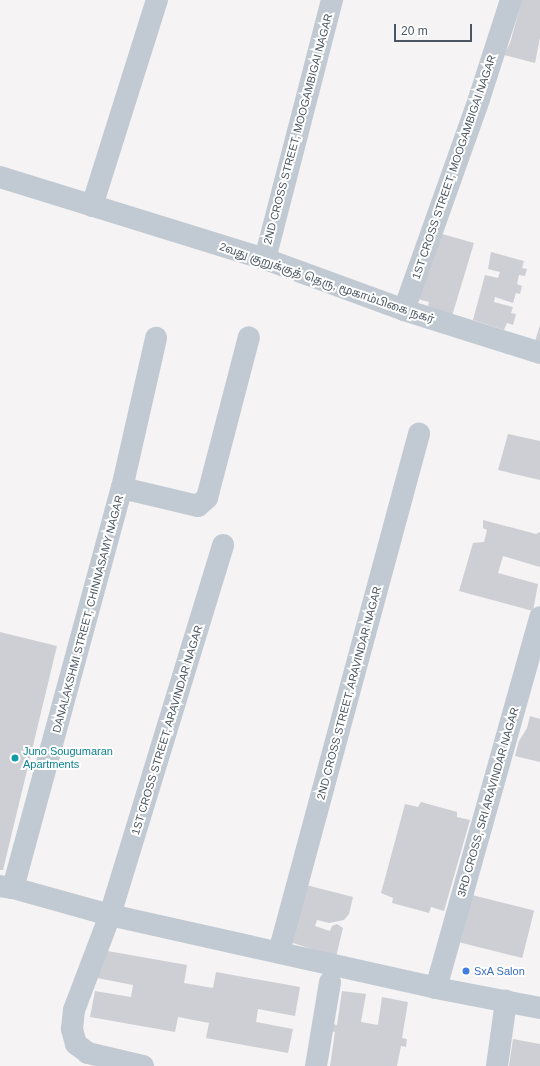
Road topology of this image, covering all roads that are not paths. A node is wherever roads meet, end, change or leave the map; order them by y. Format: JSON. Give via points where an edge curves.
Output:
{"nodes":[{"id":1,"x":157,"y":0,"type":"edge"},
{"id":2,"x":332,"y":0,"type":"edge"},
{"id":3,"x":511,"y":0,"type":"edge"},
{"id":4,"x":0,"y":177,"type":"edge"},
{"id":5,"x":92,"y":206,"type":"junction"},
{"id":6,"x":265,"y":258,"type":"junction"},
{"id":7,"x":404,"y":310,"type":"junction"},
{"id":8,"x":249,"y":337,"type":"dead end"},
{"id":9,"x":156,"y":338,"type":"dead end"},
{"id":10,"x":540,"y":353,"type":"edge"},
{"id":11,"x":419,"y":434,"type":"dead end"},
{"id":12,"x":122,"y":488,"type":"junction"},
{"id":13,"x":223,"y":545,"type":"dead end"},
{"id":14,"x":540,"y":617,"type":"edge"},
{"id":15,"x":7,"y":887,"type":"edge"},
{"id":16,"x":110,"y":915,"type":"junction"},
{"id":17,"x":279,"y":952,"type":"junction"},
{"id":18,"x":330,"y":982,"type":"dead end"},
{"id":19,"x":436,"y":988,"type":"junction"},
{"id":20,"x":506,"y":1001,"type":"junction"},
{"id":21,"x":540,"y":1008,"type":"edge"},
{"id":22,"x":143,"y":1066,"type":"edge"},
{"id":23,"x":316,"y":1066,"type":"edge"},
{"id":24,"x":497,"y":1066,"type":"edge"}],
"edges":[{"from":1,"to":5,"type":"street"},
{"from":2,"to":6,"type":"street","name":"2ND CROSS STREET, MOOGAMBIGAI NAGAR"},
{"from":3,"to":7,"type":"street","name":"1ST CROSS STREET, MOOGAMBIGAI NAGAR","via":[[479,99]]},
{"from":4,"to":5,"type":"street","name":"2வது குறுக்குத் தெரு, மூகாம்பிகை நகர்"},
{"from":5,"to":6,"type":"street","name":"2வது குறுக்குத் தெரு, மூகாம்பிகை நகர்"},
{"from":6,"to":7,"type":"street","name":"2வது குறுக்குத் தெரு, மூகாம்பிகை நகர்"},
{"from":7,"to":10,"type":"street","name":"2வது குறுக்குத் தெரு, மூகாம்பிகை நகர்"},
{"from":8,"to":12,"type":"street","via":[[207,498],[198,506]]},
{"from":9,"to":12,"type":"street","name":"DANALAKSHMI STREET, CHINNASAMY NAGAR"},
{"from":11,"to":17,"type":"street","name":"2ND CROSS STREET, ARAVINDAR NAGAR"},
{"from":12,"to":15,"type":"street","name":"DANALAKSHMI STREET, CHINNASAMY NAGAR"},
{"from":13,"to":16,"type":"street","name":"1ST CROSS STREET, ARAVINDAR NAGAR"},
{"from":14,"to":19,"type":"street","name":"3RD CROSS, SRI ARAVINDAR NAGAR"},
{"from":15,"to":16,"type":"street"},
{"from":16,"to":17,"type":"street"},
{"from":16,"to":22,"type":"street","name":"1ST CROSS STREET, ARAVINDAR NAGAR","via":[[74,1010],[72,1030],[76,1044],[88,1053]]},
{"from":17,"to":19,"type":"street"},
{"from":18,"to":23,"type":"street"},
{"from":19,"to":20,"type":"street"},
{"from":20,"to":21,"type":"street"},
{"from":20,"to":24,"type":"street"}]}
